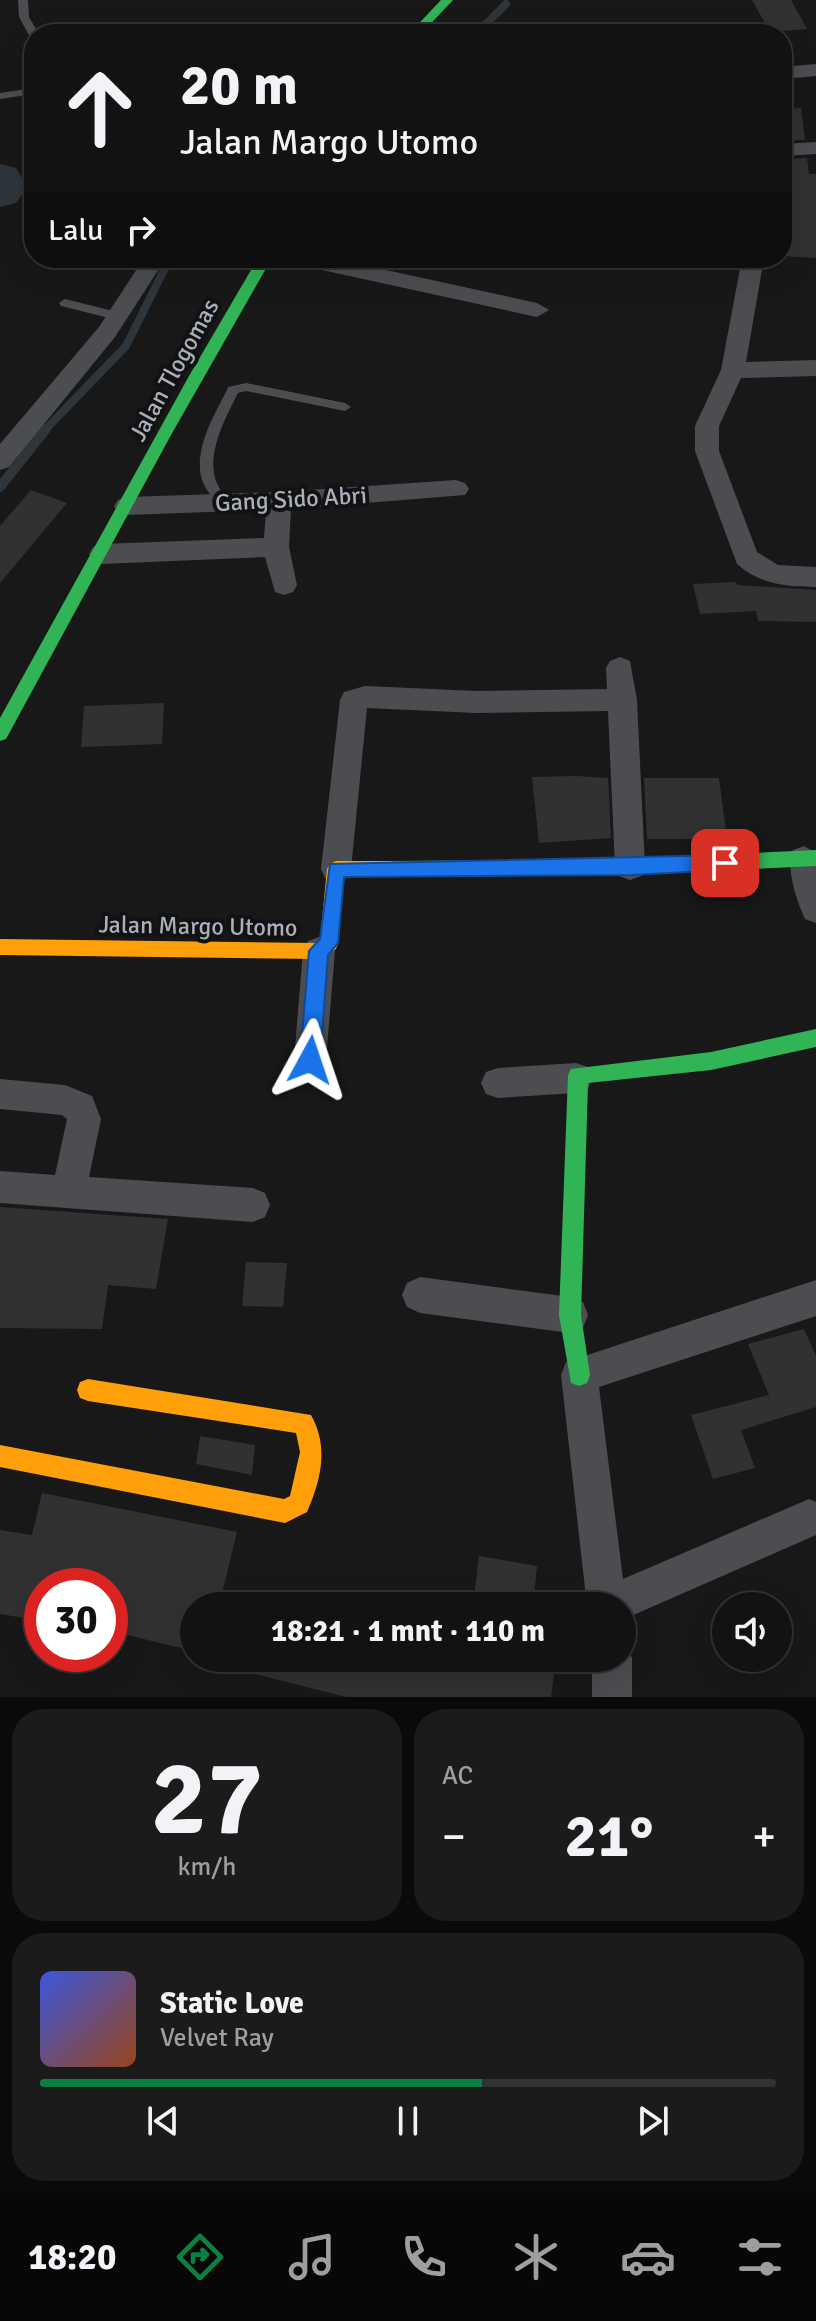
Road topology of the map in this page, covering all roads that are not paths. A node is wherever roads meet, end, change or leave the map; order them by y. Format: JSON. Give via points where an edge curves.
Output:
{"nodes":[{"id":1,"x":23,"y":0,"type":"edge"},
{"id":2,"x":447,"y":0,"type":"edge"},
{"id":3,"x":28,"y":24,"type":"edge"},
{"id":4,"x":424,"y":24,"type":"edge"},
{"id":5,"x":816,"y":70,"type":"edge"},
{"id":6,"x":792,"y":72,"type":"edge"},
{"id":7,"x":24,"y":92,"type":"edge"},
{"id":8,"x":0,"y":96,"type":"edge"},
{"id":9,"x":816,"y":148,"type":"edge"},
{"id":10,"x":792,"y":149,"type":"edge"},
{"id":11,"x":148,"y":268,"type":"edge"},
{"id":12,"x":259,"y":268,"type":"edge"},
{"id":13,"x":345,"y":268,"type":"edge"},
{"id":14,"x":751,"y":268,"type":"edge"},
{"id":15,"x":65,"y":303,"type":"dead end"},
{"id":16,"x":537,"y":310,"type":"dead end"},
{"id":17,"x":117,"y":316,"type":"junction"},
{"id":18,"x":816,"y":368,"type":"edge"},
{"id":19,"x":733,"y":370,"type":"junction"},
{"id":20,"x":345,"y":407,"type":"dead end"},
{"id":21,"x":0,"y":461,"type":"edge"},
{"id":22,"x":456,"y":489,"type":"dead end"},
{"id":23,"x":279,"y":501,"type":"junction"},
{"id":24,"x":223,"y":503,"type":"junction"},
{"id":25,"x":127,"y":506,"type":"junction"},
{"id":26,"x":276,"y":547,"type":"junction"},
{"id":27,"x":102,"y":554,"type":"junction"},
{"id":28,"x":816,"y":577,"type":"edge"},
{"id":29,"x":284,"y":585,"type":"dead end"},
{"id":30,"x":620,"y":668,"type":"dead end"},
{"id":31,"x":623,"y":700,"type":"junction"},
{"id":32,"x":0,"y":734,"type":"edge"},
{"id":33,"x":810,"y":858,"type":"edge"},
{"id":34,"x":630,"y":867,"type":"junction"},
{"id":35,"x":336,"y":869,"type":"junction"},
{"id":36,"x":816,"y":910,"type":"edge"},
{"id":37,"x":0,"y":947,"type":"edge"},
{"id":38,"x":319,"y":951,"type":"junction"},
{"id":39,"x":816,"y":1038,"type":"edge"},
{"id":40,"x":310,"y":1060,"type":"dead end"},
{"id":41,"x":576,"y":1078,"type":"junction"},
{"id":42,"x":498,"y":1083,"type":"dead end"},
{"id":43,"x":0,"y":1094,"type":"edge"},
{"id":44,"x":0,"y":1187,"type":"edge"},
{"id":45,"x":69,"y":1189,"type":"junction"},
{"id":46,"x":253,"y":1205,"type":"dead end"},
{"id":47,"x":420,"y":1295,"type":"dead end"},
{"id":48,"x":816,"y":1298,"type":"edge"},
{"id":49,"x":570,"y":1315,"type":"junction"},
{"id":50,"x":579,"y":1375,"type":"junction"},
{"id":51,"x":88,"y":1390,"type":"dead end"},
{"id":52,"x":0,"y":1456,"type":"edge"},
{"id":53,"x":809,"y":1518,"type":"dead end"},
{"id":54,"x":605,"y":1592,"type":"edge"},
{"id":55,"x":636,"y":1593,"type":"edge"},
{"id":56,"x":612,"y":1672,"type":"edge"},
{"id":57,"x":612,"y":1697,"type":"edge"}],
"edges":[{"from":1,"to":3,"type":"lane"},
{"from":2,"to":4,"type":"street"},
{"from":5,"to":6,"type":"street"},
{"from":7,"to":8,"type":"lane"},
{"from":9,"to":10,"type":"street"},
{"from":11,"to":17,"type":"street"},
{"from":12,"to":25,"type":"street","name":"Jalan Tlogomas"},
{"from":13,"to":16,"type":"street"},
{"from":14,"to":19,"type":"street"},
{"from":15,"to":17,"type":"lane"},
{"from":17,"to":21,"type":"street"},
{"from":18,"to":19,"type":"street"},
{"from":19,"to":28,"type":"street","via":[[707,426],[707,451],[746,557],[774,575]]},
{"from":20,"to":24,"type":"lane","via":[[246,387],[233,390],[207,467],[209,482]]},
{"from":22,"to":23,"type":"street","name":"Gang Sido Abri"},
{"from":23,"to":24,"type":"street","name":"Gang Sido Abri"},
{"from":23,"to":26,"type":"street"},
{"from":24,"to":25,"type":"street","name":"Gang Sido Abri"},
{"from":25,"to":27,"type":"street","name":"Jalan Tlogomas"},
{"from":26,"to":27,"type":"street"},
{"from":26,"to":29,"type":"street"},
{"from":27,"to":32,"type":"street","name":"Jalan Tlogomas"},
{"from":30,"to":31,"type":"street"},
{"from":31,"to":34,"type":"street"},
{"from":31,"to":35,"type":"street","via":[[354,700]]},
{"from":33,"to":34,"type":"street"},
{"from":33,"to":36,"type":"street"},
{"from":34,"to":35,"type":"street"},
{"from":35,"to":38,"type":"street","name":"Jalan Margo Utomo","via":[[329,943]]},
{"from":37,"to":38,"type":"street","name":"Jalan Margo Utomo"},
{"from":38,"to":40,"type":"street"},
{"from":39,"to":41,"type":"street","via":[[711,1061]]},
{"from":41,"to":42,"type":"street"},
{"from":41,"to":49,"type":"street"},
{"from":43,"to":45,"type":"street","via":[[65,1100],[80,1107],[84,1119]]},
{"from":44,"to":45,"type":"street"},
{"from":45,"to":46,"type":"street"},
{"from":47,"to":49,"type":"street"},
{"from":48,"to":50,"type":"street"},
{"from":49,"to":50,"type":"street"},
{"from":50,"to":54,"type":"street"},
{"from":51,"to":52,"type":"street","via":[[303,1423],[313,1443],[299,1504],[285,1511]]},
{"from":53,"to":55,"type":"street"},
{"from":56,"to":57,"type":"street"}]}
